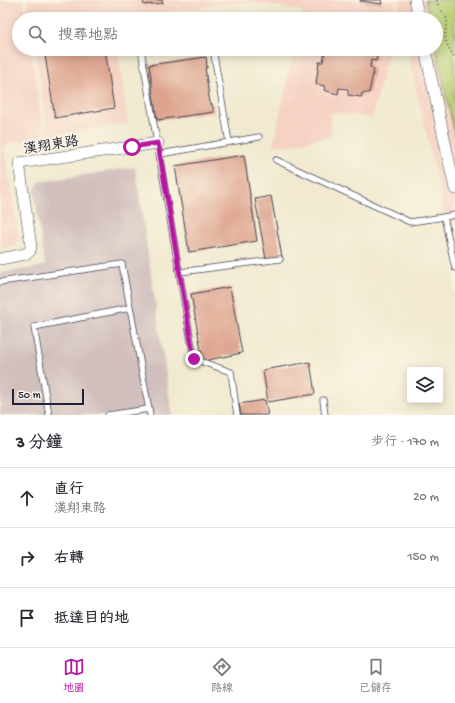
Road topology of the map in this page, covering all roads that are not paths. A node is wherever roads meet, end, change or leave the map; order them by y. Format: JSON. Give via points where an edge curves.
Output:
{"nodes":[{"id":1,"x":415,"y":0,"type":"edge"},
{"id":2,"x":418,"y":12,"type":"edge"},
{"id":3,"x":142,"y":56,"type":"edge"},
{"id":4,"x":214,"y":56,"type":"edge"},
{"id":5,"x":427,"y":56,"type":"edge"},
{"id":6,"x":259,"y":137,"type":"dead end"},
{"id":7,"x":230,"y":142,"type":"junction"},
{"id":8,"x":159,"y":149,"type":"junction"},
{"id":9,"x":276,"y":160,"type":"dead end"},
{"id":10,"x":452,"y":166,"type":"edge"},
{"id":11,"x":455,"y":187,"type":"edge"},
{"id":12,"x":455,"y":215,"type":"edge"},
{"id":13,"x":444,"y":217,"type":"junction"},
{"id":14,"x":0,"y":259,"type":"edge"},
{"id":15,"x":280,"y":259,"type":"dead end"},
{"id":16,"x":455,"y":268,"type":"edge"},
{"id":17,"x":180,"y":272,"type":"junction"},
{"id":18,"x":0,"y":282,"type":"edge"},
{"id":19,"x":130,"y":308,"type":"junction"},
{"id":20,"x":322,"y":400,"type":"dead end"},
{"id":21,"x":149,"y":412,"type":"edge"},
{"id":22,"x":49,"y":415,"type":"edge"},
{"id":23,"x":108,"y":415,"type":"edge"},
{"id":24,"x":237,"y":415,"type":"edge"},
{"id":25,"x":325,"y":415,"type":"edge"}],
"edges":[{"from":1,"to":2,"type":"street"},
{"from":3,"to":8,"type":"lane"},
{"from":4,"to":7,"type":"lane"},
{"from":5,"to":10,"type":"street"},
{"from":6,"to":7,"type":"lane"},
{"from":7,"to":8,"type":"lane"},
{"from":8,"to":14,"type":"street","name":"漢翔東路","via":[[19,163],[31,246],[26,254]]},
{"from":8,"to":17,"type":"lane"},
{"from":9,"to":13,"type":"lane","via":[[410,222]]},
{"from":10,"to":11,"type":"street"},
{"from":12,"to":13,"type":"lane"},
{"from":13,"to":16,"type":"lane"},
{"from":15,"to":17,"type":"lane"},
{"from":17,"to":24,"type":"lane","via":[[194,359],[231,372]]},
{"from":18,"to":19,"type":"lane","via":[[122,264]]},
{"from":19,"to":21,"type":"lane"},
{"from":19,"to":22,"type":"lane","via":[[34,326]]},
{"from":20,"to":25,"type":"lane"},
{"from":21,"to":23,"type":"lane"}]}
